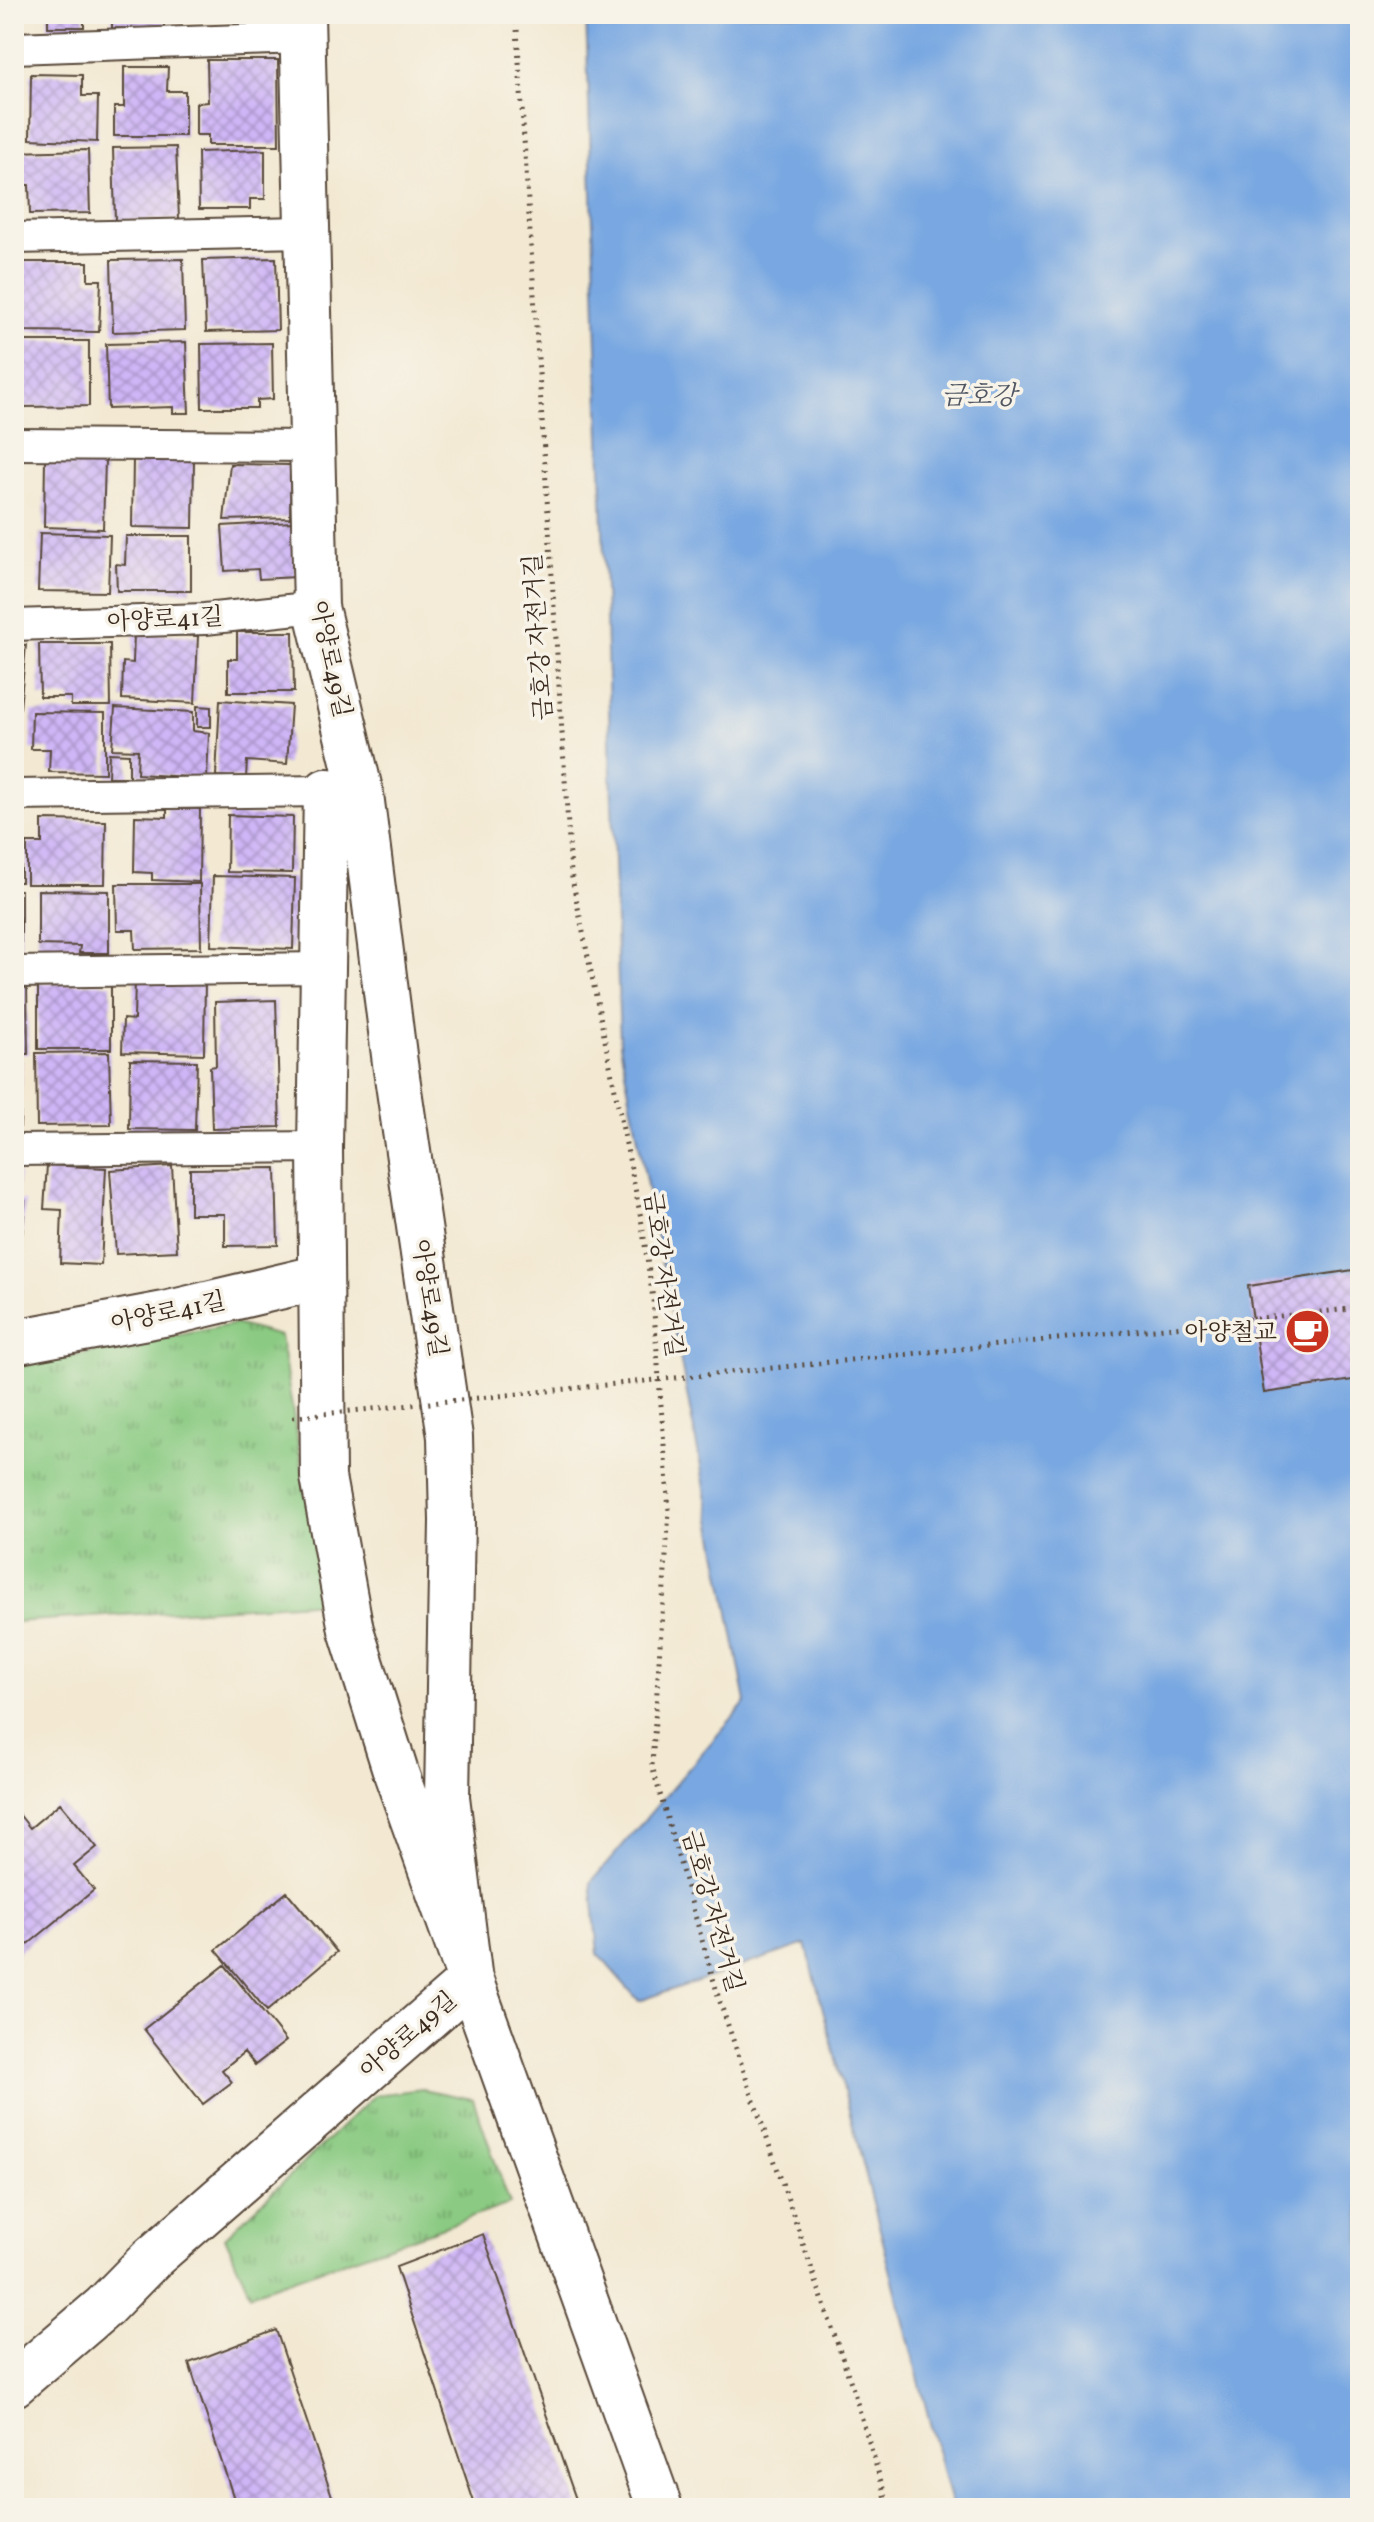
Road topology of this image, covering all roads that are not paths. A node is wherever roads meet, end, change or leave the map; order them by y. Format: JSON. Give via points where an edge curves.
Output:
{"nodes":[{"id":1,"x":302,"y":26,"type":"edge"},
{"id":2,"x":14,"y":48,"type":"edge"},
{"id":3,"x":305,"y":232,"type":"junction"},
{"id":4,"x":14,"y":238,"type":"edge"},
{"id":5,"x":14,"y":444,"type":"edge"},
{"id":6,"x":312,"y":446,"type":"junction"},
{"id":7,"x":316,"y":607,"type":"junction"},
{"id":8,"x":14,"y":625,"type":"edge"},
{"id":9,"x":344,"y":793,"type":"junction"},
{"id":10,"x":14,"y":795,"type":"edge"},
{"id":11,"x":325,"y":968,"type":"junction"},
{"id":12,"x":14,"y":972,"type":"edge"},
{"id":13,"x":320,"y":1147,"type":"junction"},
{"id":14,"x":14,"y":1150,"type":"edge"},
{"id":15,"x":321,"y":1277,"type":"junction"},
{"id":16,"x":14,"y":1342,"type":"edge"},
{"id":17,"x":470,"y":1981,"type":"junction"},
{"id":18,"x":14,"y":2384,"type":"edge"},
{"id":19,"x":660,"y":2508,"type":"edge"}],
"edges":[{"from":1,"to":2,"type":"lane"},
{"from":1,"to":3,"type":"street","name":"아양로49길"},
{"from":3,"to":4,"type":"lane"},
{"from":3,"to":6,"type":"street","name":"아양로49길"},
{"from":5,"to":6,"type":"lane"},
{"from":6,"to":7,"type":"street","name":"아양로49길"},
{"from":7,"to":8,"type":"lane","name":"아양로41길","via":[[205,619]]},
{"from":7,"to":9,"type":"street","name":"아양로49길"},
{"from":9,"to":10,"type":"lane"},
{"from":9,"to":11,"type":"street"},
{"from":9,"to":17,"type":"street","name":"아양로49길","via":[[395,1063],[450,1437],[447,1797]]},
{"from":11,"to":12,"type":"lane"},
{"from":11,"to":13,"type":"street"},
{"from":13,"to":14,"type":"lane"},
{"from":13,"to":15,"type":"street"},
{"from":15,"to":16,"type":"street","name":"아양로41길"},
{"from":15,"to":17,"type":"street","via":[[323,1477],[351,1630]]},
{"from":17,"to":18,"type":"street","name":"아양로49길"},
{"from":17,"to":19,"type":"street"}]}
